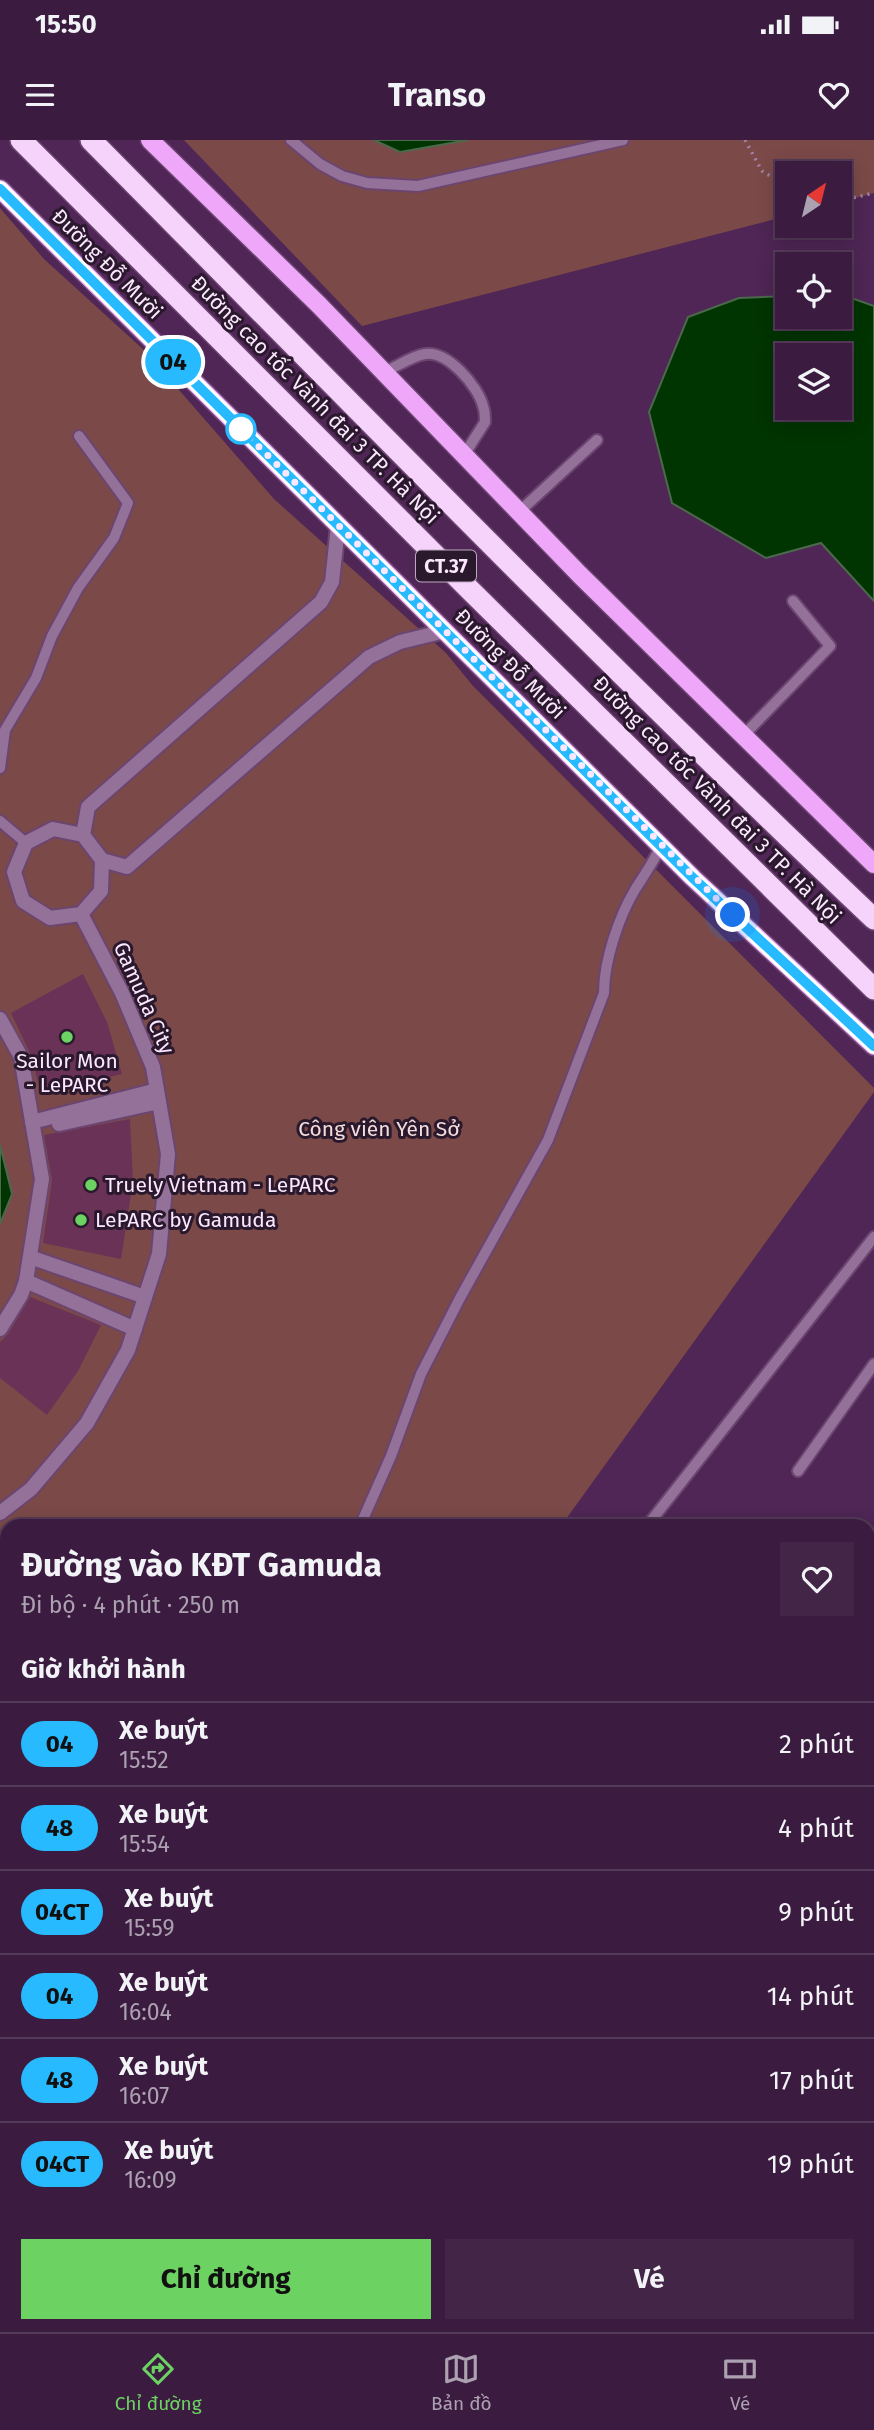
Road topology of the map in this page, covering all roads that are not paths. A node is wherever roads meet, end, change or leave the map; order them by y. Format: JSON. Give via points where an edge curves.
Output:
{"nodes":[{"id":1,"x":21,"y":140,"type":"edge"},
{"id":2,"x":91,"y":140,"type":"edge"},
{"id":3,"x":149,"y":140,"type":"edge"},
{"id":4,"x":290,"y":140,"type":"edge"},
{"id":5,"x":623,"y":140,"type":"edge"},
{"id":6,"x":0,"y":189,"type":"edge"},
{"id":7,"x":384,"y":372,"type":"junction"},
{"id":8,"x":79,"y":436,"type":"dead end"},
{"id":9,"x":597,"y":440,"type":"dead end"},
{"id":10,"x":464,"y":455,"type":"junction"},
{"id":11,"x":519,"y":512,"type":"junction"},
{"id":12,"x":338,"y":526,"type":"junction"},
{"id":13,"x":793,"y":601,"type":"dead end"},
{"id":14,"x":445,"y":631,"type":"junction"},
{"id":15,"x":743,"y":736,"type":"junction"},
{"id":16,"x":0,"y":768,"type":"edge"},
{"id":17,"x":0,"y":821,"type":"edge"},
{"id":18,"x":83,"y":835,"type":"junction"},
{"id":19,"x":26,"y":843,"type":"junction"},
{"id":20,"x":661,"y":846,"type":"junction"},
{"id":21,"x":102,"y":860,"type":"junction"},
{"id":22,"x":874,"y":864,"type":"edge"},
{"id":23,"x":80,"y":914,"type":"junction"},
{"id":24,"x":874,"y":919,"type":"edge"},
{"id":25,"x":874,"y":989,"type":"edge"},
{"id":26,"x":0,"y":1020,"type":"edge"},
{"id":27,"x":874,"y":1046,"type":"edge"},
{"id":28,"x":158,"y":1096,"type":"junction"},
{"id":29,"x":33,"y":1126,"type":"junction"},
{"id":30,"x":874,"y":1237,"type":"edge"},
{"id":31,"x":30,"y":1257,"type":"junction"},
{"id":32,"x":26,"y":1281,"type":"junction"},
{"id":33,"x":145,"y":1297,"type":"junction"},
{"id":34,"x":0,"y":1329,"type":"edge"},
{"id":35,"x":135,"y":1329,"type":"junction"},
{"id":36,"x":874,"y":1364,"type":"edge"},
{"id":37,"x":798,"y":1471,"type":"dead end"},
{"id":38,"x":0,"y":1513,"type":"edge"},
{"id":39,"x":363,"y":1519,"type":"edge"},
{"id":40,"x":653,"y":1519,"type":"edge"}],
"edges":[{"from":1,"to":25,"type":"highway","name":"Đường cao tốc Vành đai 3 TP. Hà Nội","number":"CT.37"},
{"from":2,"to":24,"type":"highway","name":"Đường cao tốc Vành đai 3 TP. Hà Nội","number":"CT.37","via":[[560,614]]},
{"from":3,"to":7,"type":"main road"},
{"from":4,"to":5,"type":"lane","via":[[342,176],[368,183],[418,186]]},
{"from":6,"to":12,"type":"main road","name":"Đường Đỗ Mười"},
{"from":7,"to":10,"type":"main road"},
{"from":7,"to":10,"type":"lane","via":[[425,354],[454,364],[474,388],[485,422]]},
{"from":8,"to":16,"type":"lane","via":[[128,503],[114,538],[78,588],[36,678],[5,730]]},
{"from":9,"to":11,"type":"lane"},
{"from":10,"to":11,"type":"main road"},
{"from":11,"to":15,"type":"main road"},
{"from":12,"to":14,"type":"main road","name":"Đường Đỗ Mười"},
{"from":12,"to":18,"type":"street","via":[[332,582],[321,602],[88,807]]},
{"from":13,"to":15,"type":"lane","via":[[830,646]]},
{"from":14,"to":20,"type":"main road","name":"Đường Đỗ Mười"},
{"from":14,"to":21,"type":"street","via":[[400,642],[369,657],[127,867]]},
{"from":15,"to":22,"type":"main road"},
{"from":17,"to":19,"type":"lane"},
{"from":18,"to":19,"type":"street","via":[[53,829]]},
{"from":18,"to":21,"type":"street"},
{"from":19,"to":23,"type":"street","via":[[14,872],[23,901],[50,918]]},
{"from":20,"to":27,"type":"main road","name":"Đường Đỗ Mười"},
{"from":20,"to":39,"type":"lane","via":[[614,938],[604,993],[548,1140],[421,1374]]},
{"from":21,"to":23,"type":"street","via":[[102,891]]},
{"from":23,"to":28,"type":"street","name":"Gamuda City","via":[[122,993],[153,1067]]},
{"from":26,"to":29,"type":"street","via":[[21,1057]]},
{"from":28,"to":29,"type":"street"},
{"from":28,"to":33,"type":"street","name":"Gamuda City","via":[[168,1154],[159,1254]]},
{"from":29,"to":31,"type":"street","via":[[42,1180]]},
{"from":30,"to":40,"type":"lane"},
{"from":31,"to":32,"type":"street"},
{"from":31,"to":33,"type":"street"},
{"from":32,"to":34,"type":"street"},
{"from":32,"to":35,"type":"street"},
{"from":33,"to":35,"type":"street","name":"Gamuda City"},
{"from":35,"to":38,"type":"street","name":"Gamuda City","via":[[87,1423],[31,1489]]},
{"from":36,"to":37,"type":"lane"}]}
